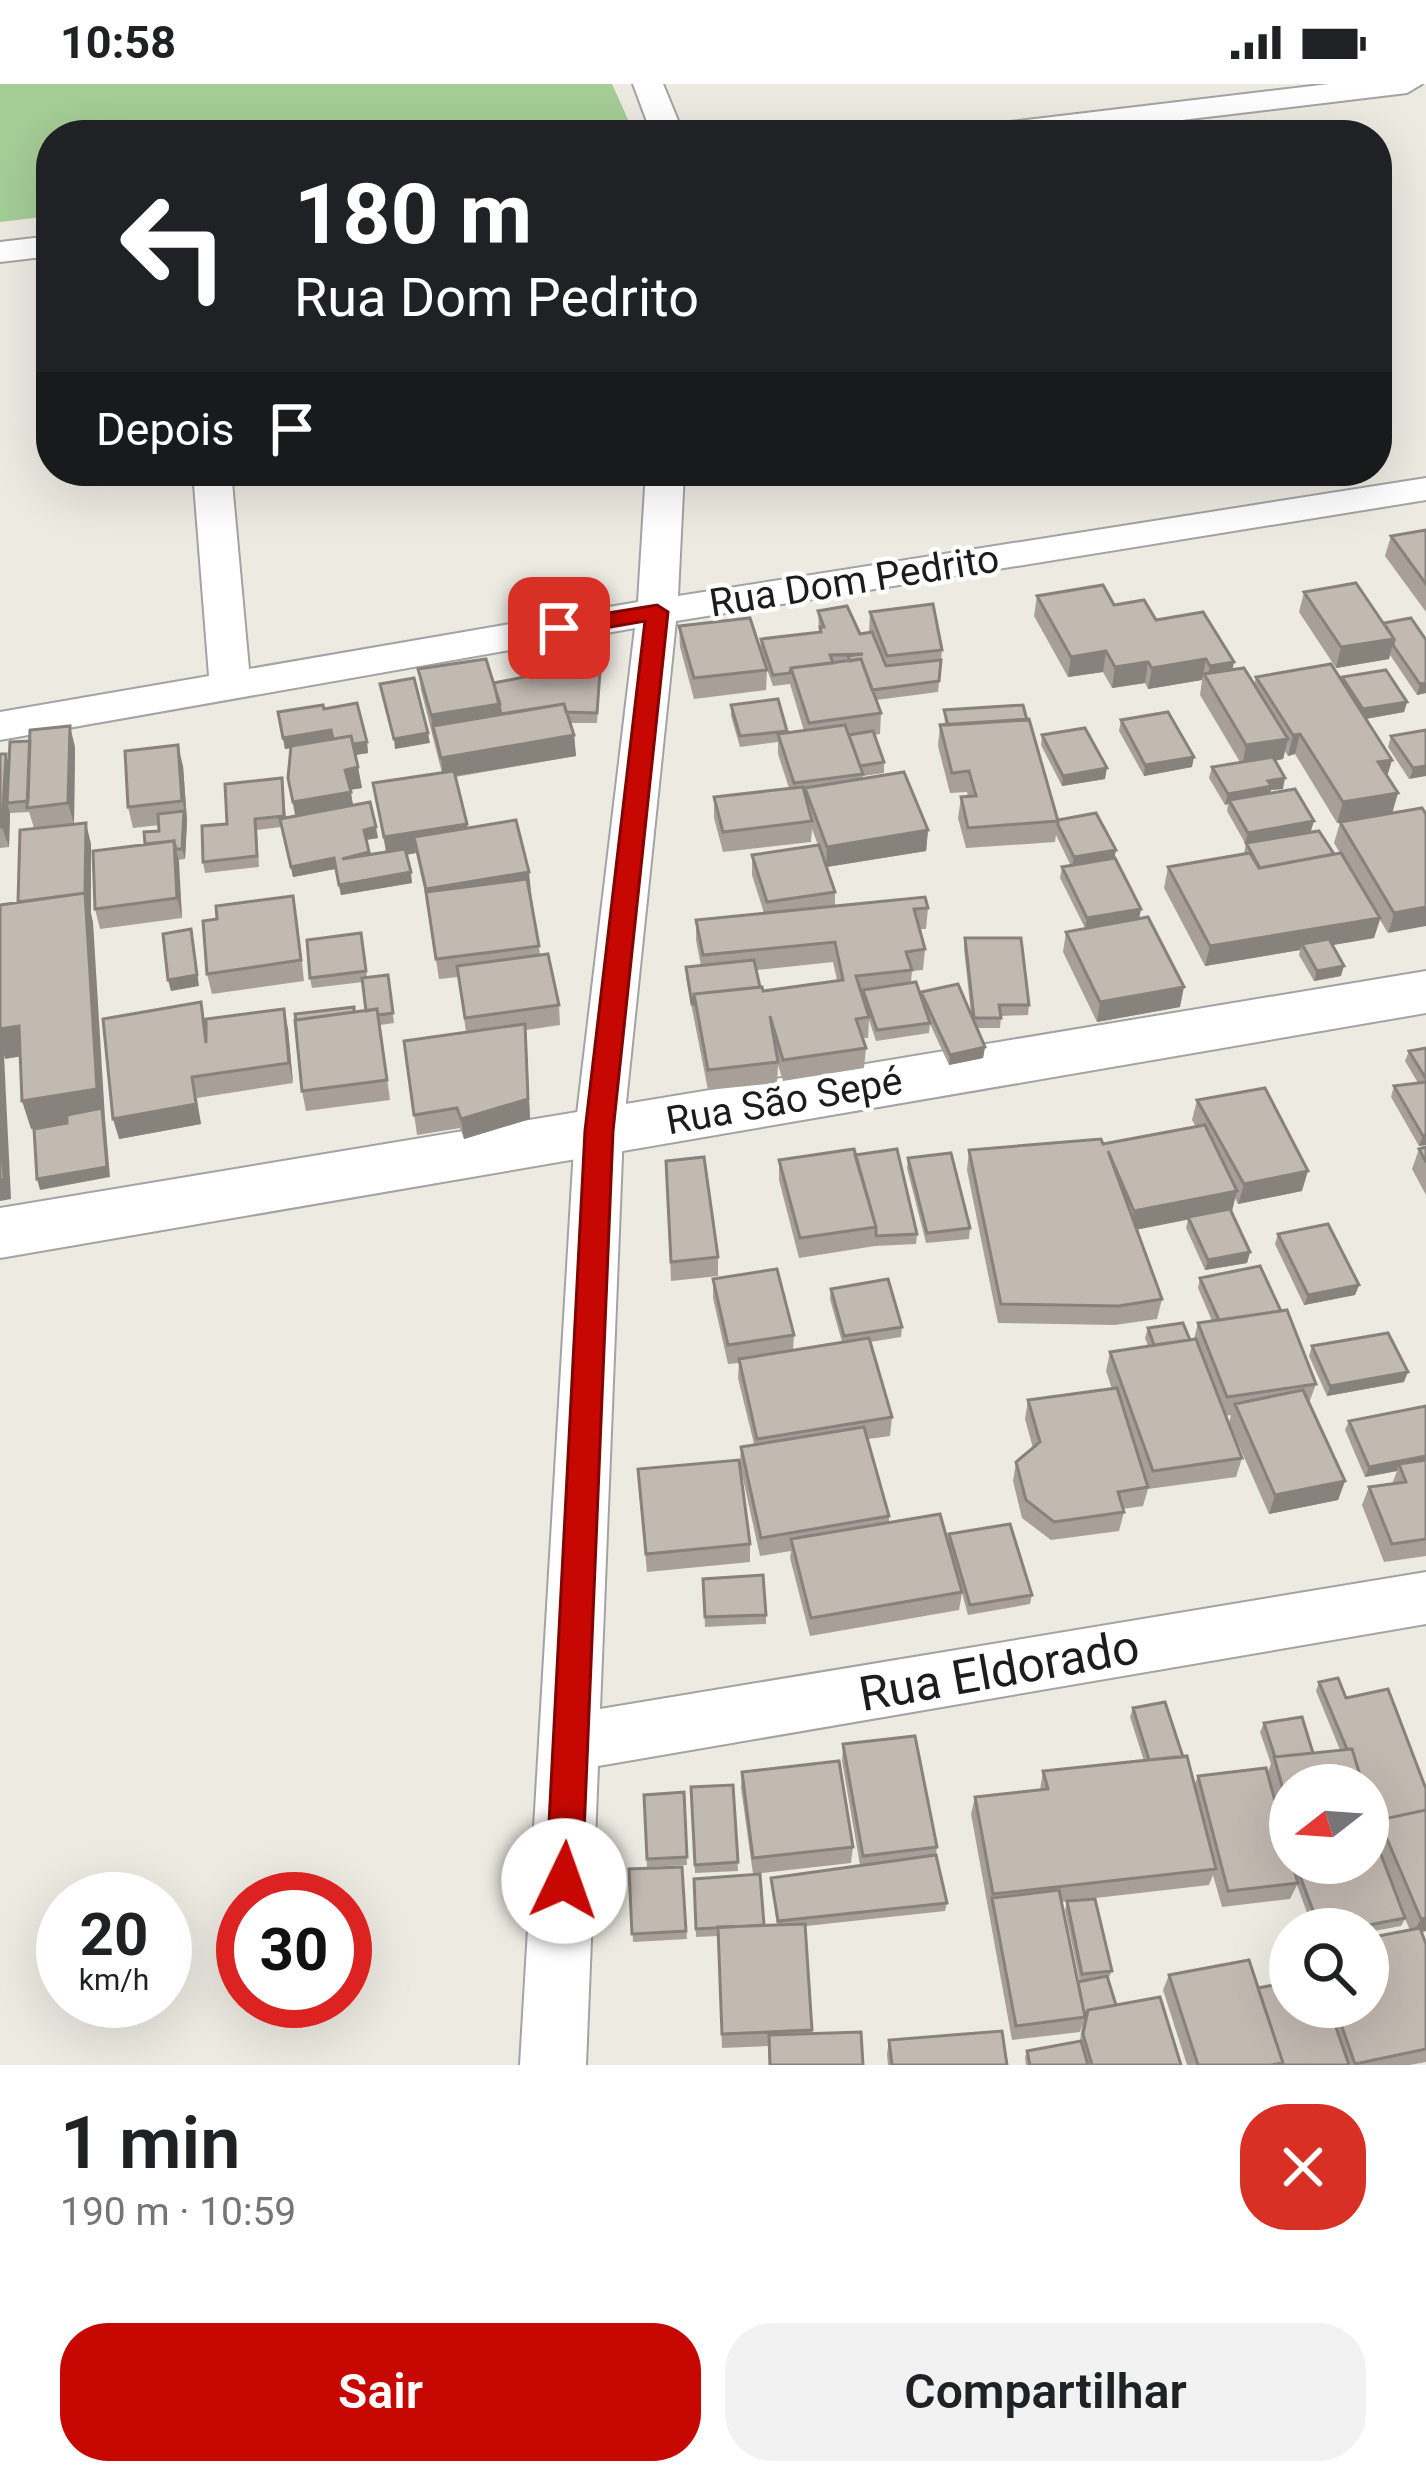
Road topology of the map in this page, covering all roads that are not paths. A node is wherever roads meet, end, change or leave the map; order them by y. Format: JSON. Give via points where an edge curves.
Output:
{"nodes":[{"id":1,"x":648,"y":84,"type":"edge"},
{"id":2,"x":1406,"y":84,"type":"edge"},
{"id":3,"x":662,"y":120,"type":"edge"},
{"id":4,"x":1102,"y":120,"type":"edge"},
{"id":5,"x":36,"y":248,"type":"edge"},
{"id":6,"x":0,"y":252,"type":"edge"},
{"id":7,"x":213,"y":486,"type":"edge"},
{"id":8,"x":664,"y":486,"type":"edge"},
{"id":9,"x":1426,"y":490,"type":"edge"},
{"id":10,"x":657,"y":612,"type":"junction"},
{"id":11,"x":230,"y":685,"type":"junction"},
{"id":12,"x":0,"y":726,"type":"edge"},
{"id":13,"x":1426,"y":992,"type":"edge"},
{"id":14,"x":599,"y":1131,"type":"junction"},
{"id":15,"x":0,"y":1233,"type":"edge"},
{"id":16,"x":1426,"y":1598,"type":"edge"},
{"id":17,"x":572,"y":1742,"type":"junction"},
{"id":18,"x":553,"y":2065,"type":"edge"}],
"edges":[{"from":1,"to":3,"type":"street"},
{"from":2,"to":4,"type":"street"},
{"from":5,"to":6,"type":"street"},
{"from":7,"to":11,"type":"street"},
{"from":8,"to":10,"type":"street"},
{"from":9,"to":10,"type":"street","name":"Rua Dom Pedrito"},
{"from":10,"to":11,"type":"street","name":"Rua Dom Pedrito"},
{"from":10,"to":14,"type":"street"},
{"from":11,"to":12,"type":"street","name":"Rua Dom Pedrito"},
{"from":13,"to":14,"type":"street","name":"Rua São Sepé"},
{"from":14,"to":15,"type":"street","name":"Rua São Sepé"},
{"from":14,"to":17,"type":"street"},
{"from":16,"to":17,"type":"street","name":"Rua Eldorado"},
{"from":17,"to":18,"type":"street"}]}
